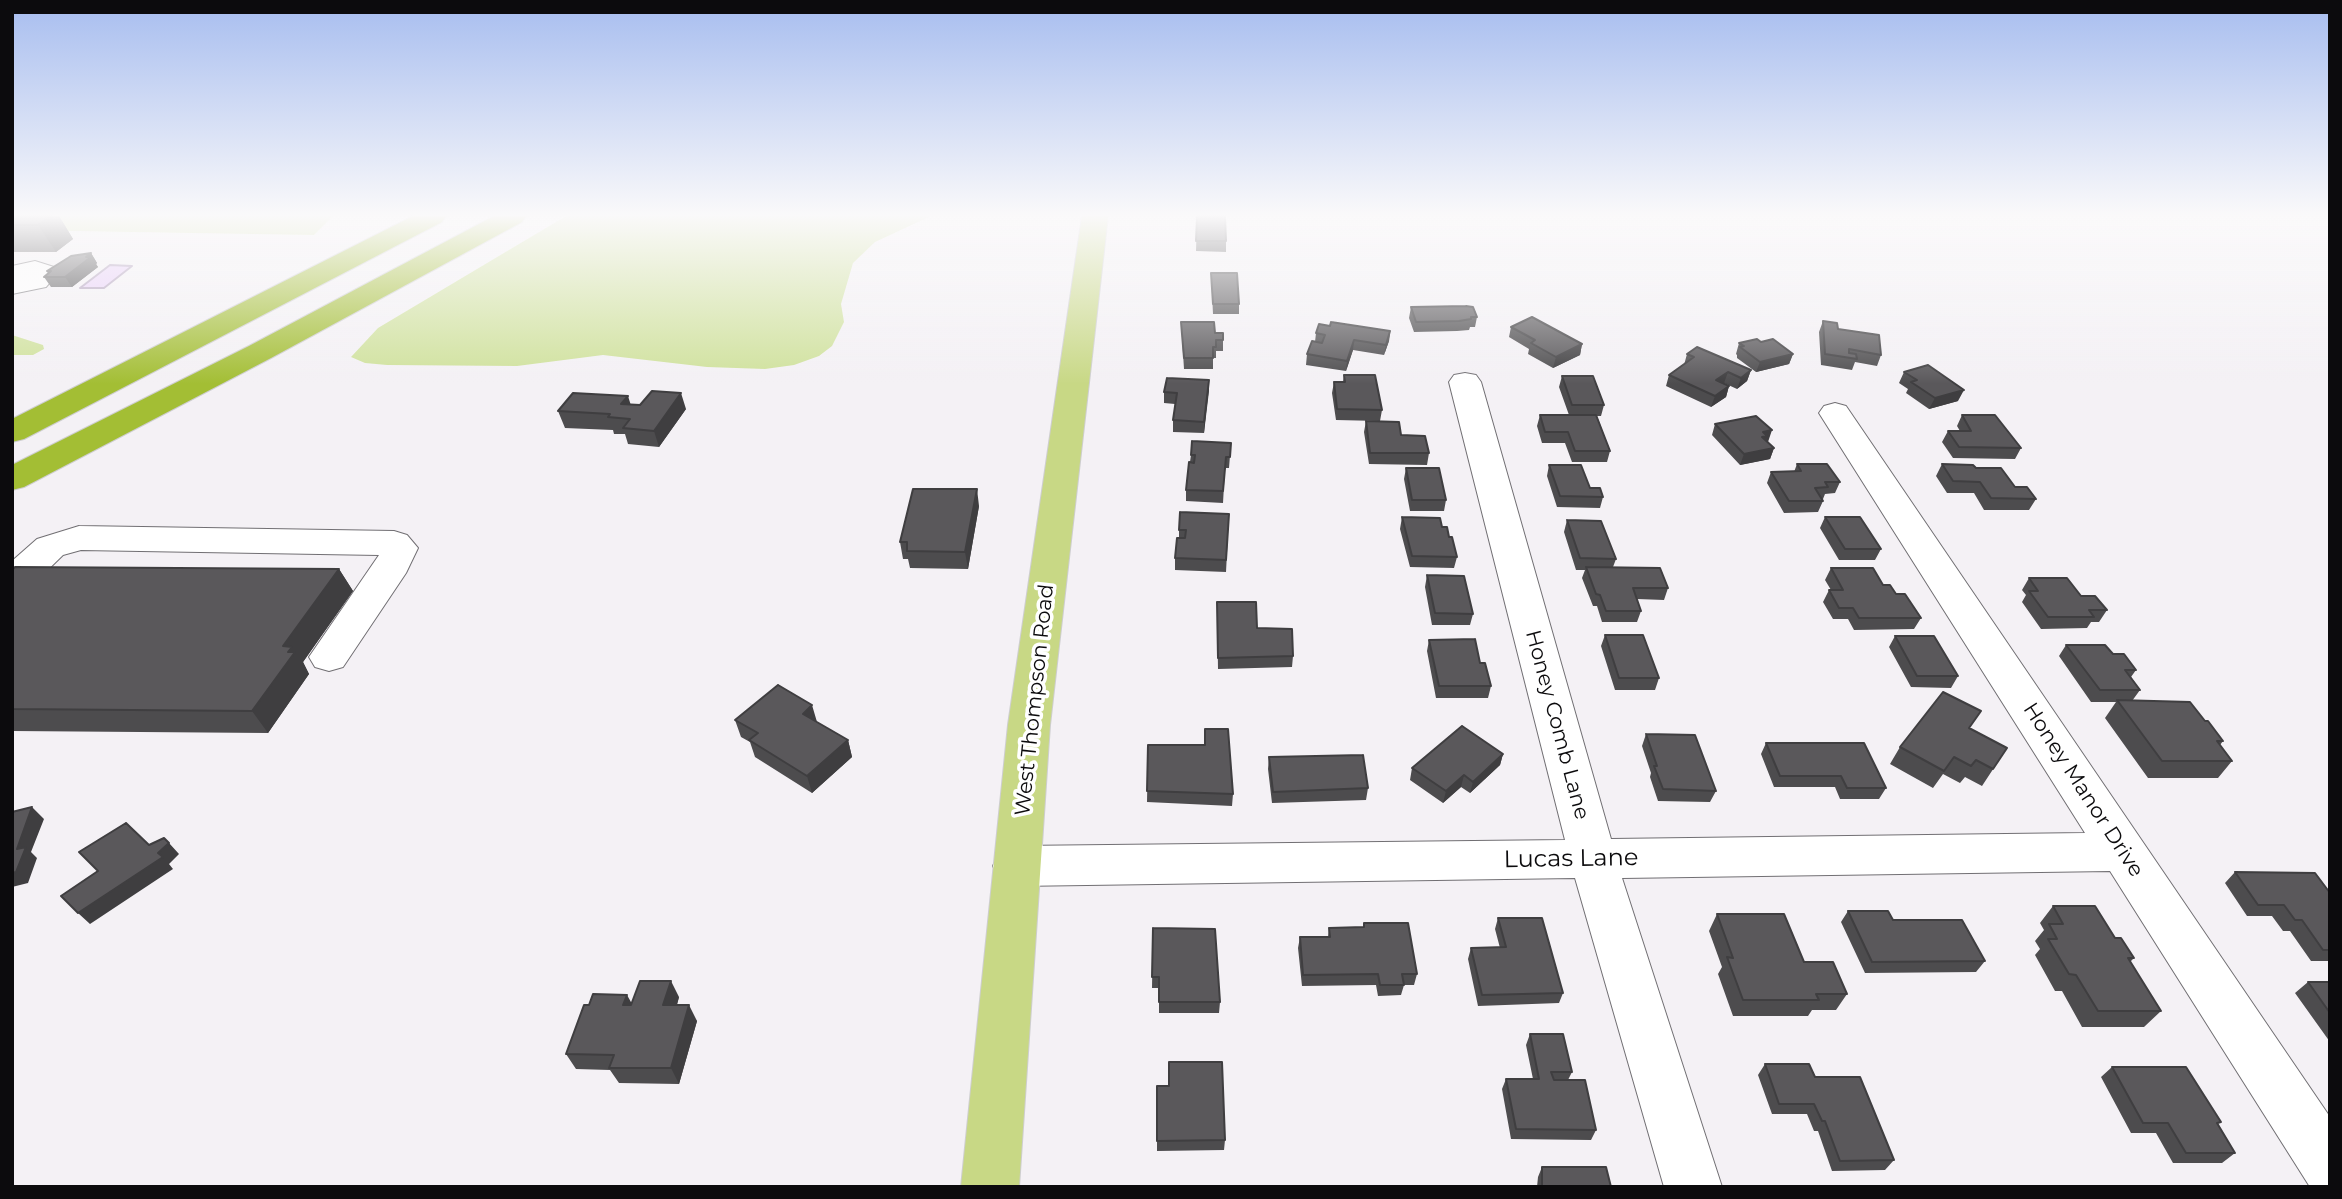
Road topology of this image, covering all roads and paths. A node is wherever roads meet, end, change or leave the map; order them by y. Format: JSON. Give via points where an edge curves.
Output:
{"nodes":[{"id":1,"x":42,"y":272,"type":"edge"},
{"id":2,"x":324,"y":272,"type":"edge"},
{"id":3,"x":409,"y":272,"type":"edge"},
{"id":4,"x":1088,"y":272,"type":"edge"},
{"id":5,"x":12,"y":286,"type":"edge"},
{"id":6,"x":1465,"y":382,"type":"dead end"},
{"id":7,"x":1835,"y":413,"type":"dead end"},
{"id":8,"x":12,"y":432,"type":"edge"},
{"id":9,"x":12,"y":479,"type":"edge"},
{"id":10,"x":12,"y":583,"type":"edge"},
{"id":11,"x":329,"y":657,"type":"dead end"},
{"id":12,"x":2124,"y":852,"type":"junction"},
{"id":13,"x":1593,"y":859,"type":"junction"},
{"id":14,"x":1017,"y":866,"type":"junction"},
{"id":15,"x":2330,"y":1167,"type":"edge"},
{"id":16,"x":990,"y":1187,"type":"edge"},
{"id":17,"x":1693,"y":1187,"type":"edge"}],
"edges":[{"from":1,"to":5,"type":"street","via":[[36,281]]},
{"from":2,"to":8,"type":"highway"},
{"from":3,"to":9,"type":"highway"},
{"from":4,"to":14,"type":"main road","name":"West Thompson Road","via":[[1031,712]]},
{"from":6,"to":13,"type":"street","name":"Honey Comb Lane"},
{"from":7,"to":12,"type":"street","name":"Honey Manor Drive"},
{"from":10,"to":11,"type":"street","via":[[50,547],[83,538],[394,543],[400,548],[393,564]]},
{"from":12,"to":13,"type":"street","name":"Lucas Lane"},
{"from":12,"to":15,"type":"street","name":"Honey Manor Drive"},
{"from":13,"to":14,"type":"street","name":"Lucas Lane"},
{"from":13,"to":17,"type":"street","name":"Honey Comb Lane"},
{"from":14,"to":16,"type":"main road","name":"West Thompson Road"}]}
